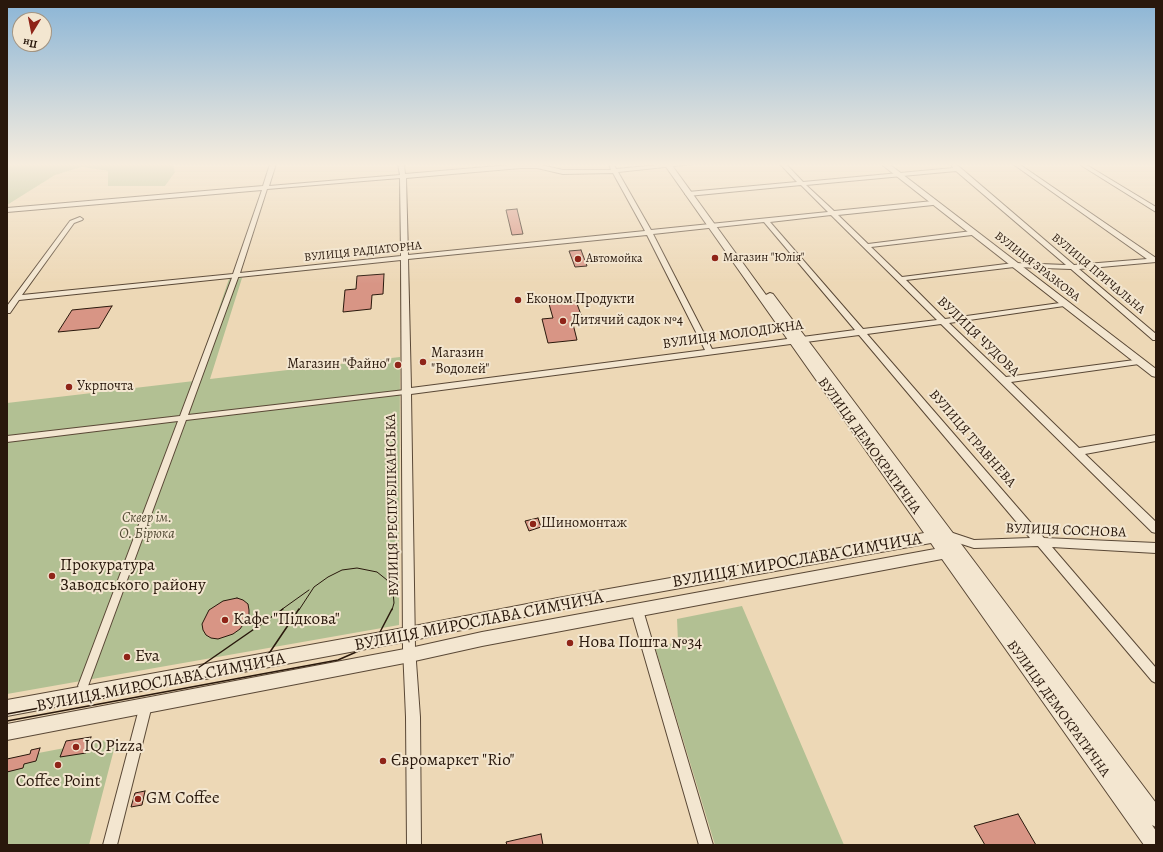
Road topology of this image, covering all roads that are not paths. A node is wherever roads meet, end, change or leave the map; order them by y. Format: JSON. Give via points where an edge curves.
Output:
{"nodes":[{"id":1,"x":80,"y":204,"type":"edge"},
{"id":2,"x":261,"y":204,"type":"edge"},
{"id":3,"x":403,"y":204,"type":"edge"},
{"id":4,"x":632,"y":204,"type":"edge"},
{"id":5,"x":698,"y":204,"type":"edge"},
{"id":6,"x":822,"y":204,"type":"edge"},
{"id":7,"x":925,"y":204,"type":"edge"},
{"id":8,"x":934,"y":204,"type":"edge"},
{"id":9,"x":998,"y":204,"type":"edge"},
{"id":10,"x":1072,"y":204,"type":"edge"},
{"id":11,"x":1146,"y":204,"type":"edge"},
{"id":12,"x":7,"y":210,"type":"edge"},
{"id":13,"x":1156,"y":210,"type":"edge"},
{"id":14,"x":832,"y":213,"type":"junction"},
{"id":15,"x":80,"y":219,"type":"dead end"},
{"id":16,"x":766,"y":221,"type":"junction"},
{"id":17,"x":714,"y":226,"type":"junction"},
{"id":18,"x":649,"y":233,"type":"junction"},
{"id":19,"x":972,"y":233,"type":"junction"},
{"id":20,"x":866,"y":246,"type":"junction"},
{"id":21,"x":404,"y":258,"type":"junction"},
{"id":22,"x":1155,"y":261,"type":"edge"},
{"id":23,"x":1014,"y":265,"type":"junction"},
{"id":24,"x":1073,"y":267,"type":"junction"},
{"id":25,"x":236,"y":275,"type":"junction"},
{"id":26,"x":900,"y":279,"type":"junction"},
{"id":27,"x":17,"y":298,"type":"junction"},
{"id":28,"x":1064,"y":304,"type":"junction"},
{"id":29,"x":7,"y":311,"type":"edge"},
{"id":30,"x":944,"y":321,"type":"junction"},
{"id":31,"x":859,"y":331,"type":"junction"},
{"id":32,"x":1156,"y":338,"type":"edge"},
{"id":33,"x":798,"y":340,"type":"junction"},
{"id":34,"x":710,"y":352,"type":"junction"},
{"id":35,"x":1139,"y":361,"type":"junction"},
{"id":36,"x":1156,"y":374,"type":"edge"},
{"id":37,"x":1005,"y":380,"type":"junction"},
{"id":38,"x":405,"y":392,"type":"junction"},
{"id":39,"x":183,"y":418,"type":"junction"},
{"id":40,"x":1156,"y":438,"type":"edge"},
{"id":41,"x":7,"y":439,"type":"edge"},
{"id":42,"x":1077,"y":452,"type":"junction"},
{"id":43,"x":1156,"y":529,"type":"edge"},
{"id":44,"x":940,"y":536,"type":"junction"},
{"id":45,"x":1042,"y":542,"type":"junction"},
{"id":46,"x":974,"y":544,"type":"junction"},
{"id":47,"x":1156,"y":548,"type":"edge"},
{"id":48,"x":952,"y":552,"type":"junction"},
{"id":49,"x":637,"y":610,"type":"junction"},
{"id":50,"x":409,"y":634,"type":"junction"},
{"id":51,"x":410,"y":656,"type":"junction"},
{"id":52,"x":1156,"y":677,"type":"edge"},
{"id":53,"x":83,"y":686,"type":"dead end"},
{"id":54,"x":146,"y":705,"type":"junction"},
{"id":55,"x":7,"y":708,"type":"edge"},
{"id":56,"x":7,"y":732,"type":"edge"},
{"id":57,"x":1156,"y":818,"type":"edge"},
{"id":58,"x":110,"y":845,"type":"edge"},
{"id":59,"x":414,"y":845,"type":"edge"},
{"id":60,"x":706,"y":845,"type":"edge"},
{"id":61,"x":1155,"y":845,"type":"edge"}],
"edges":[{"from":1,"to":12,"type":"street"},
{"from":2,"to":25,"type":"street"},
{"from":3,"to":21,"type":"street","name":"ВУЛИЦЯ РЕСПУБЛІКАНСЬКА"},
{"from":4,"to":18,"type":"street"},
{"from":5,"to":17,"type":"street","name":"ВУЛИЦЯ ДЕМОКРАТИЧНА"},
{"from":6,"to":14,"type":"street","name":"ВУЛИЦЯ ЧУДОВА"},
{"from":7,"to":14,"type":"street","name":"ВУЛИЦЯ РАДІАТОРНА"},
{"from":8,"to":19,"type":"street","name":"ВУЛИЦЯ ЗРАЗКОВА"},
{"from":9,"to":24,"type":"street","name":"ВУЛИЦЯ ПРИЧАЛЬНА"},
{"from":10,"to":22,"type":"street"},
{"from":11,"to":13,"type":"street"},
{"from":14,"to":16,"type":"street","name":"ВУЛИЦЯ РАДІАТОРНА"},
{"from":14,"to":20,"type":"street","name":"ВУЛИЦЯ ЧУДОВА"},
{"from":15,"to":27,"type":"street","via":[[72,222]]},
{"from":16,"to":17,"type":"street","name":"ВУЛИЦЯ РАДІАТОРНА"},
{"from":16,"to":31,"type":"street","name":"ВУЛИЦЯ ТРАВНЕВА"},
{"from":17,"to":18,"type":"street","name":"ВУЛИЦЯ РАДІАТОРНА"},
{"from":17,"to":33,"type":"street","name":"ВУЛИЦЯ ДЕМОКРАТИЧНА"},
{"from":18,"to":21,"type":"street","name":"ВУЛИЦЯ РАДІАТОРНА"},
{"from":18,"to":34,"type":"street"},
{"from":19,"to":20,"type":"street"},
{"from":19,"to":23,"type":"street","name":"ВУЛИЦЯ ЗРАЗКОВА"},
{"from":20,"to":26,"type":"street","name":"ВУЛИЦЯ ЧУДОВА"},
{"from":21,"to":25,"type":"street","name":"ВУЛИЦЯ РАДІАТОРНА"},
{"from":21,"to":38,"type":"street","name":"ВУЛИЦЯ РЕСПУБЛІКАНСЬКА"},
{"from":22,"to":24,"type":"street"},
{"from":23,"to":24,"type":"street"},
{"from":23,"to":26,"type":"street"},
{"from":23,"to":28,"type":"street","name":"ВУЛИЦЯ ЗРАЗКОВА"},
{"from":24,"to":32,"type":"street","name":"ВУЛИЦЯ ПРИЧАЛЬНА"},
{"from":25,"to":27,"type":"street","name":"ВУЛИЦЯ РАДІАТОРНА"},
{"from":25,"to":39,"type":"street"},
{"from":26,"to":30,"type":"street","name":"ВУЛИЦЯ ЧУДОВА"},
{"from":27,"to":29,"type":"street"},
{"from":28,"to":30,"type":"street","name":"ВУЛИЦЯ МОЛОДІЖНА"},
{"from":28,"to":35,"type":"street","name":"ВУЛИЦЯ ЗРАЗКОВА"},
{"from":30,"to":31,"type":"street","name":"ВУЛИЦЯ МОЛОДІЖНА"},
{"from":30,"to":37,"type":"street","name":"ВУЛИЦЯ ЧУДОВА"},
{"from":31,"to":33,"type":"street","name":"ВУЛИЦЯ МОЛОДІЖНА"},
{"from":31,"to":45,"type":"street","name":"ВУЛИЦЯ ТРАВНЕВА"},
{"from":33,"to":34,"type":"street","name":"ВУЛИЦЯ МОЛОДІЖНА"},
{"from":33,"to":44,"type":"street","name":"ВУЛИЦЯ ДЕМОКРАТИЧНА"},
{"from":34,"to":38,"type":"street","name":"ВУЛИЦЯ МОЛОДІЖНА"},
{"from":35,"to":36,"type":"street","name":"ВУЛИЦЯ ЗРАЗКОВА"},
{"from":35,"to":37,"type":"street"},
{"from":37,"to":42,"type":"street","name":"ВУЛИЦЯ ЧУДОВА"},
{"from":38,"to":39,"type":"street"},
{"from":38,"to":50,"type":"street","name":"ВУЛИЦЯ РЕСПУБЛІКАНСЬКА"},
{"from":39,"to":41,"type":"street"},
{"from":39,"to":53,"type":"street"},
{"from":40,"to":42,"type":"street"},
{"from":42,"to":43,"type":"street","name":"ВУЛИЦЯ ЧУДОВА"},
{"from":44,"to":46,"type":"street"},
{"from":44,"to":48,"type":"street","name":"ВУЛИЦЯ ДЕМОКРАТИЧНА"},
{"from":44,"to":50,"type":"street","name":"ВУЛИЦЯ МИРОСЛАВА СИМЧИЧА","via":[[558,604]]},
{"from":45,"to":46,"type":"street","name":"ВУЛИЦЯ СОСНОВА"},
{"from":45,"to":47,"type":"street","name":"ВУЛИЦЯ СОСНОВА"},
{"from":45,"to":52,"type":"street","name":"ВУЛИЦЯ ТРАВНЕВА"},
{"from":46,"to":48,"type":"street"},
{"from":48,"to":49,"type":"street","name":"ВУЛИЦЯ МИРОСЛАВА СИМЧИЧА"},
{"from":48,"to":57,"type":"street","name":"ВУЛИЦЯ ДЕМОКРАТИЧНА"},
{"from":48,"to":61,"type":"street","name":"ВУЛИЦЯ ДЕМОКРАТИЧНА"},
{"from":49,"to":51,"type":"street","name":"ВУЛИЦЯ МИРОСЛАВА СИМЧИЧА","via":[[482,639]]},
{"from":49,"to":60,"type":"street"},
{"from":50,"to":51,"type":"street","name":"ВУЛИЦЯ РЕСПУБЛІКАНСЬКА"},
{"from":50,"to":55,"type":"street","name":"ВУЛИЦЯ МИРОСЛАВА СИМЧИЧА"},
{"from":51,"to":54,"type":"street","name":"ВУЛИЦЯ МИРОСЛАВА СИМЧИЧА"},
{"from":51,"to":59,"type":"street","name":"ВУЛИЦЯ РЕСПУБЛІКАНСЬКА"},
{"from":54,"to":56,"type":"street","name":"ВУЛИЦЯ МИРОСЛАВА СИМЧИЧА"},
{"from":54,"to":58,"type":"street"}]}
